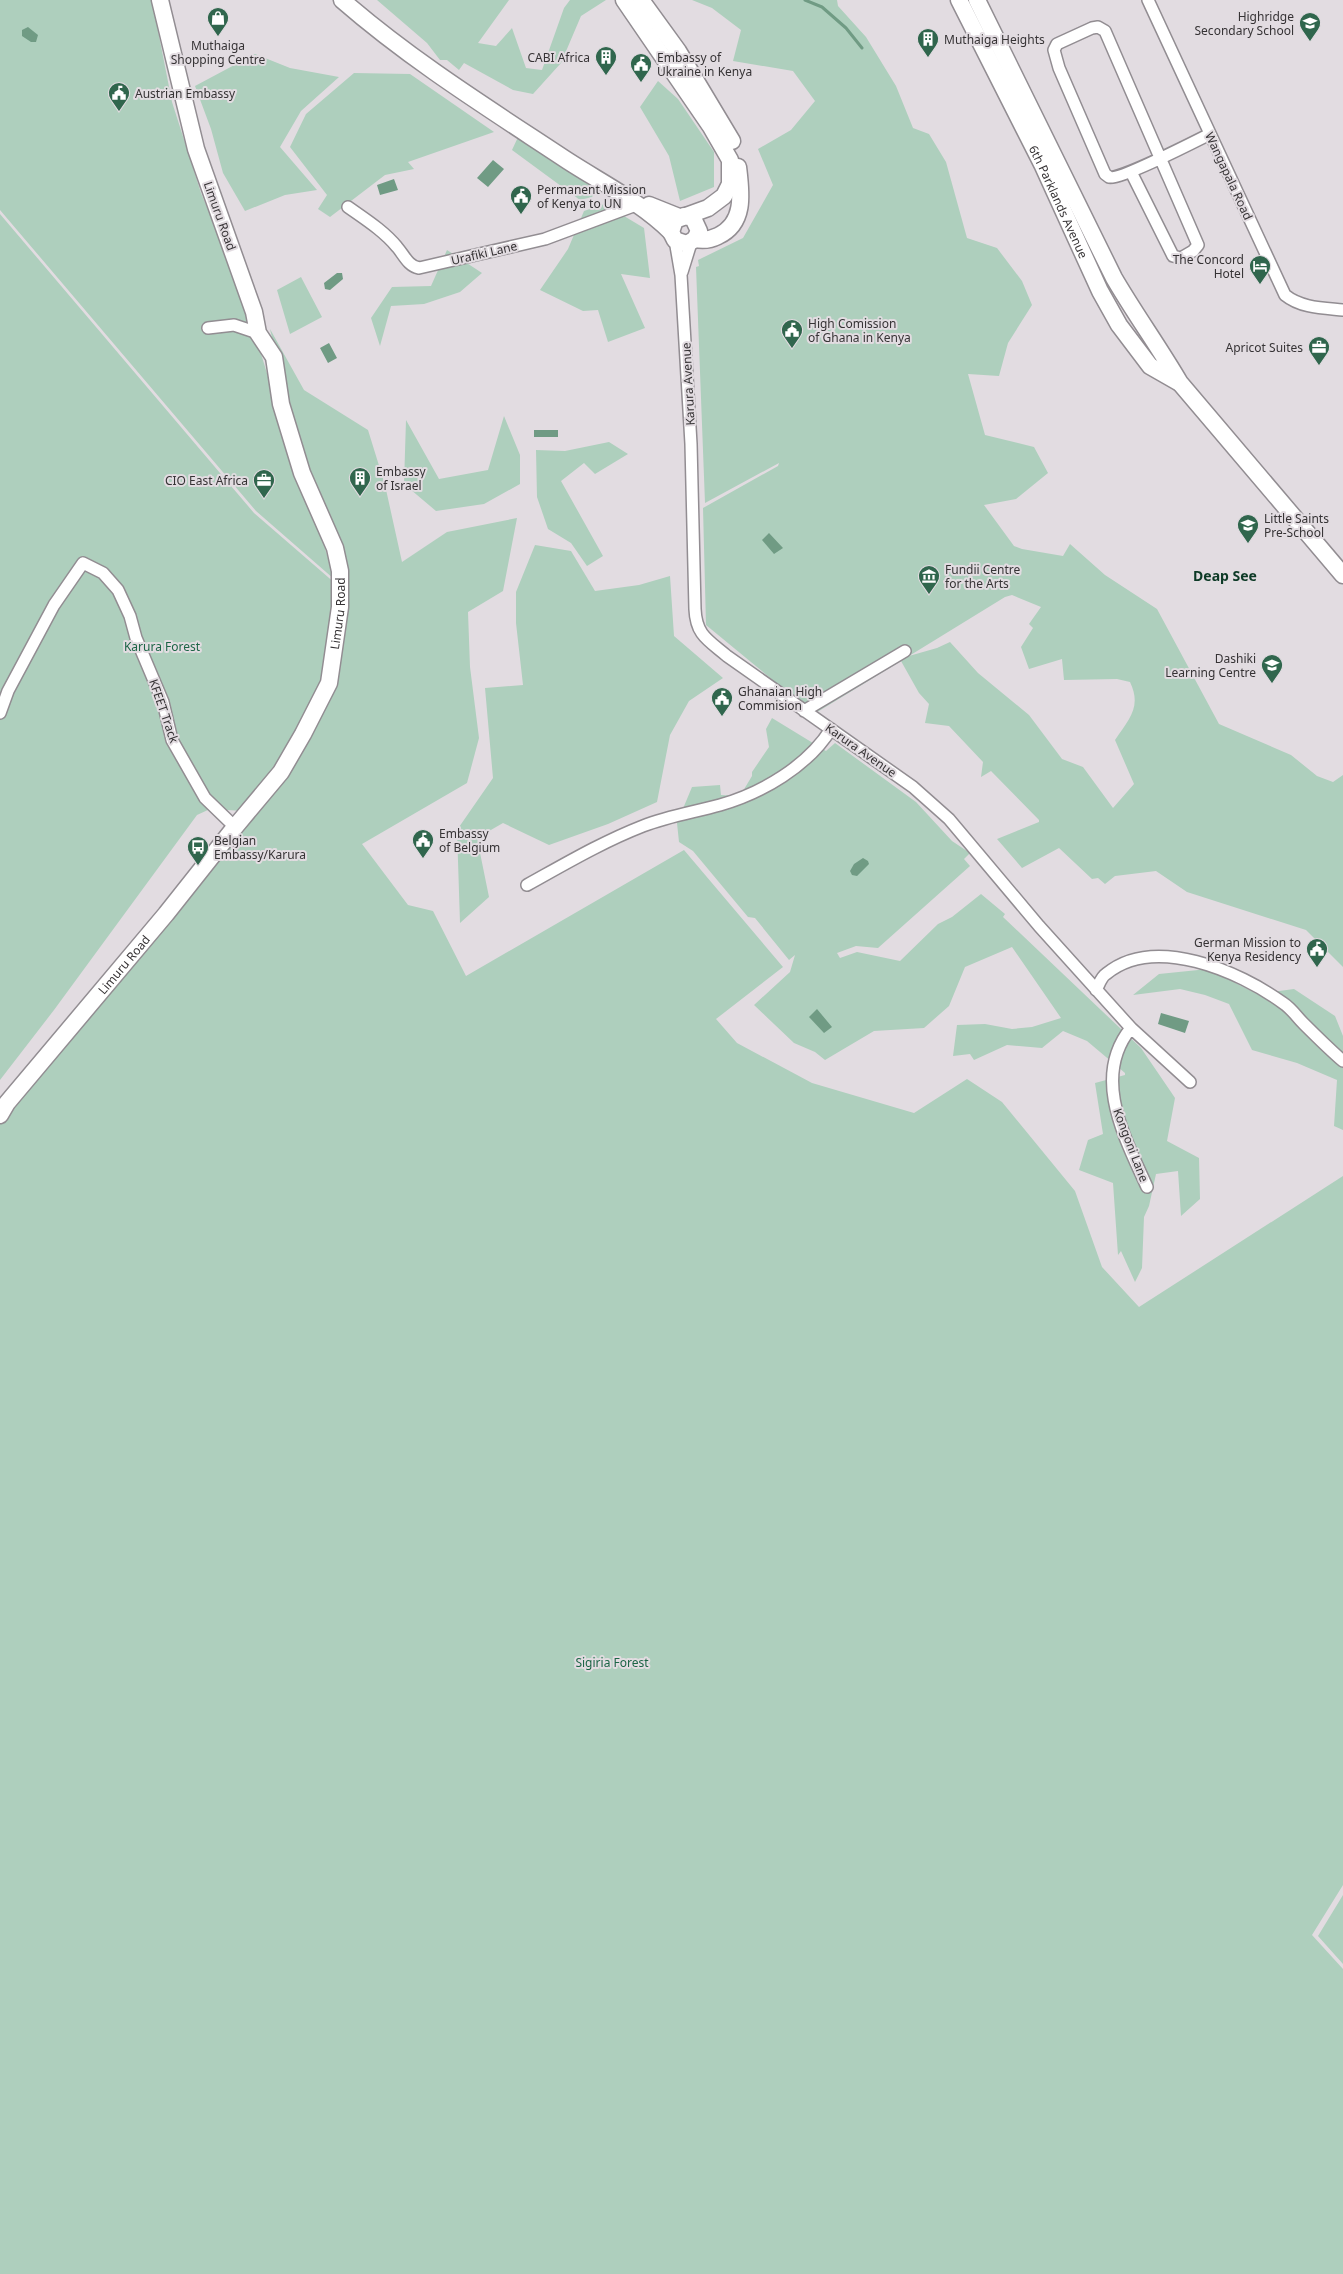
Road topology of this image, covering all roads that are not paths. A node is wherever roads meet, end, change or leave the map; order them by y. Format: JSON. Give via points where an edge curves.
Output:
{"nodes":[{"id":1,"x":160,"y":0,"type":"edge"},
{"id":2,"x":342,"y":0,"type":"edge"},
{"id":3,"x":357,"y":0,"type":"edge"},
{"id":4,"x":624,"y":0,"type":"edge"},
{"id":5,"x":641,"y":0,"type":"edge"},
{"id":6,"x":959,"y":0,"type":"edge"},
{"id":7,"x":977,"y":0,"type":"edge"},
{"id":8,"x":1148,"y":0,"type":"edge"},
{"id":9,"x":1210,"y":134,"type":"junction"},
{"id":10,"x":1161,"y":157,"type":"junction"},
{"id":11,"x":1131,"y":172,"type":"junction"},
{"id":12,"x":636,"y":205,"type":"junction"},
{"id":13,"x":348,"y":207,"type":"dead end"},
{"id":14,"x":681,"y":217,"type":"junction"},
{"id":15,"x":683,"y":238,"type":"junction"},
{"id":16,"x":1343,"y":310,"type":"edge"},
{"id":17,"x":208,"y":328,"type":"dead end"},
{"id":18,"x":258,"y":333,"type":"junction"},
{"id":19,"x":1180,"y":383,"type":"junction"},
{"id":20,"x":1343,"y":575,"type":"edge"},
{"id":21,"x":905,"y":652,"type":"dead end"},
{"id":22,"x":804,"y":711,"type":"junction"},
{"id":23,"x":0,"y":713,"type":"edge"},
{"id":24,"x":831,"y":729,"type":"junction"},
{"id":25,"x":235,"y":827,"type":"junction"},
{"id":26,"x":527,"y":885,"type":"dead end"},
{"id":27,"x":1096,"y":990,"type":"junction"},
{"id":28,"x":1128,"y":1024,"type":"junction"},
{"id":29,"x":1343,"y":1061,"type":"edge"},
{"id":30,"x":1190,"y":1082,"type":"dead end"},
{"id":31,"x":0,"y":1115,"type":"edge"},
{"id":32,"x":1147,"y":1187,"type":"dead end"}],
"edges":[{"from":1,"to":18,"type":"main road","name":"Limuru Road","via":[[196,149],[254,312]]},
{"from":2,"to":12,"type":"main road","via":[[382,34],[463,92]]},
{"from":3,"to":14,"type":"main road","via":[[418,54],[468,90],[650,206]]},
{"from":4,"to":14,"type":"main road","via":[[715,132],[730,160],[730,184],[724,196],[708,208]]},
{"from":5,"to":15,"type":"main road","via":[[694,75],[725,127],[736,154],[741,197],[737,220],[720,235],[706,240]]},
{"from":6,"to":19,"type":"main road","name":"6th Parklands Avenue","via":[[1044,166],[1100,291],[1119,325],[1150,366]]},
{"from":7,"to":19,"type":"main road","name":"6th Parklands Avenue","via":[[1114,278]]},
{"from":8,"to":9,"type":"street","name":"Wangapala Road"},
{"from":9,"to":10,"type":"street"},
{"from":9,"to":16,"type":"street","name":"Wangapala Road","via":[[1285,295],[1291,301],[1308,306]]},
{"from":10,"to":11,"type":"street"},
{"from":10,"to":11,"type":"street","via":[[1198,245],[1185,256],[1173,256]]},
{"from":10,"to":11,"type":"street","via":[[1105,30],[1092,28],[1057,44],[1054,50],[1059,68],[1105,174],[1113,179]]},
{"from":12,"to":13,"type":"street","name":"Urafiki Lane","via":[[545,239],[419,268],[407,262],[381,231]]},
{"from":12,"to":15,"type":"main road"},
{"from":14,"to":15,"type":"main road","via":[[672,223]]},
{"from":14,"to":15,"type":"main road","via":[[696,222],[699,231]]},
{"from":15,"to":22,"type":"street","name":"Karura Avenue","via":[[696,623],[705,637],[727,656]]},
{"from":17,"to":18,"type":"street","via":[[234,324]]},
{"from":18,"to":25,"type":"main road","name":"Limuru Road","via":[[274,357],[281,404],[302,473],[336,548],[340,608],[328,683],[281,772]]},
{"from":19,"to":20,"type":"main road","name":"6th Parklands Avenue"},
{"from":21,"to":22,"type":"street"},
{"from":22,"to":24,"type":"street","name":"Karura Avenue"},
{"from":23,"to":25,"type":"street","name":"KFEET Track","via":[[8,690],[54,605],[83,563],[88,564],[103,573],[118,590],[163,702],[172,740],[205,798]]},
{"from":24,"to":26,"type":"street","via":[[822,744],[790,770],[746,796],[622,834]]},
{"from":24,"to":27,"type":"street","name":"Karura Avenue","via":[[914,787],[949,820]]},
{"from":25,"to":31,"type":"main road","name":"Limuru Road"},
{"from":27,"to":28,"type":"street","name":"Karura Avenue"},
{"from":27,"to":29,"type":"street","via":[[1104,974],[1126,962],[1162,956],[1205,964],[1229,971],[1283,1003]]},
{"from":28,"to":30,"type":"street","name":"Karura Avenue"},
{"from":28,"to":32,"type":"street","name":"Kongoni Lane","via":[[1113,1065],[1112,1094],[1124,1134]]}]}
